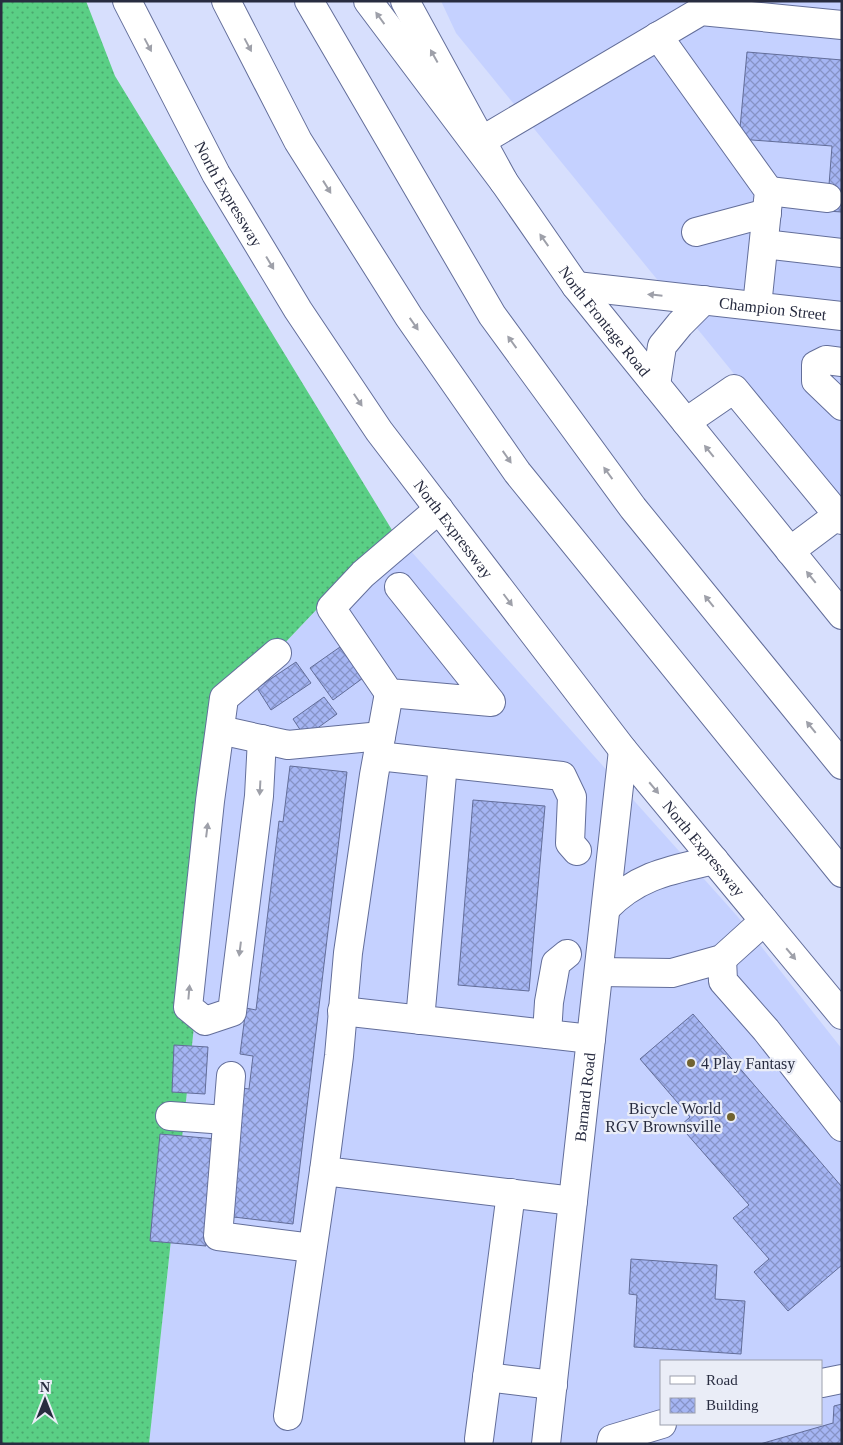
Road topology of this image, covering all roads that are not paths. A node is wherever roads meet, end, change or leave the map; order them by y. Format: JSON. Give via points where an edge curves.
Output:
{"nodes":[{"id":1,"x":127,"y":1,"type":"edge"},
{"id":2,"x":226,"y":1,"type":"edge"},
{"id":3,"x":309,"y":1,"type":"edge"},
{"id":4,"x":368,"y":1,"type":"edge"},
{"id":5,"x":405,"y":1,"type":"edge"},
{"id":6,"x":842,"y":25,"type":"edge"},
{"id":7,"x":658,"y":36,"type":"junction"},
{"id":8,"x":481,"y":141,"type":"junction"},
{"id":9,"x":504,"y":182,"type":"junction"},
{"id":10,"x":828,"y":198,"type":"dead end"},
{"id":11,"x":768,"y":202,"type":"junction"},
{"id":12,"x":696,"y":232,"type":"dead end"},
{"id":13,"x":764,"y":244,"type":"junction"},
{"id":14,"x":842,"y":253,"type":"edge"},
{"id":15,"x":576,"y":286,"type":"junction"},
{"id":16,"x":704,"y":300,"type":"junction"},
{"id":17,"x":757,"y":306,"type":"junction"},
{"id":18,"x":842,"y":316,"type":"edge"},
{"id":19,"x":842,"y":362,"type":"edge"},
{"id":20,"x":656,"y":385,"type":"junction"},
{"id":21,"x":842,"y":406,"type":"edge"},
{"id":22,"x":686,"y":422,"type":"junction"},
{"id":23,"x":438,"y":510,"type":"junction"},
{"id":24,"x":840,"y":515,"type":"edge"},
{"id":25,"x":790,"y":551,"type":"junction"},
{"id":26,"x":399,"y":587,"type":"dead end"},
{"id":27,"x":842,"y":615,"type":"edge"},
{"id":28,"x":277,"y":653,"type":"dead end"},
{"id":29,"x":390,"y":693,"type":"junction"},
{"id":30,"x":220,"y":730,"type":"junction"},
{"id":31,"x":262,"y":739,"type":"junction"},
{"id":32,"x":380,"y":746,"type":"junction"},
{"id":33,"x":623,"y":750,"type":"junction"},
{"id":34,"x":443,"y":763,"type":"junction"},
{"id":35,"x":842,"y":765,"type":"edge"},
{"id":36,"x":577,"y":851,"type":"dead end"},
{"id":37,"x":714,"y":860,"type":"junction"},
{"id":38,"x":842,"y":873,"type":"edge"},
{"id":39,"x":606,"y":908,"type":"junction"},
{"id":40,"x":764,"y":921,"type":"junction"},
{"id":41,"x":567,"y":954,"type":"dead end"},
{"id":42,"x":722,"y":959,"type":"junction"},
{"id":43,"x":599,"y":972,"type":"junction"},
{"id":44,"x":342,"y":1011,"type":"junction"},
{"id":45,"x":842,"y":1015,"type":"edge"},
{"id":46,"x":420,"y":1020,"type":"junction"},
{"id":47,"x":547,"y":1034,"type":"junction"},
{"id":48,"x":591,"y":1039,"type":"junction"},
{"id":49,"x":231,"y":1076,"type":"dead end"},
{"id":50,"x":170,"y":1116,"type":"dead end"},
{"id":51,"x":226,"y":1120,"type":"junction"},
{"id":52,"x":842,"y":1127,"type":"edge"},
{"id":53,"x":324,"y":1171,"type":"junction"},
{"id":54,"x":511,"y":1193,"type":"junction"},
{"id":55,"x":573,"y":1201,"type":"junction"},
{"id":56,"x":312,"y":1248,"type":"junction"},
{"id":57,"x":487,"y":1377,"type":"junction"},
{"id":58,"x":842,"y":1379,"type":"edge"},
{"id":59,"x":823,"y":1383,"type":"edge"},
{"id":60,"x":553,"y":1385,"type":"junction"},
{"id":61,"x":288,"y":1416,"type":"dead end"},
{"id":62,"x":660,"y":1425,"type":"edge"},
{"id":63,"x":479,"y":1439,"type":"dead end"},
{"id":64,"x":546,"y":1444,"type":"edge"},
{"id":65,"x":611,"y":1444,"type":"edge"}],
"edges":[{"from":1,"to":23,"type":"main road","name":"North Expressway","one_way":true,"via":[[216,174],[298,310],[379,431]]},
{"from":2,"to":38,"type":"main road","one_way":true,"via":[[298,141],[409,317],[516,472]]},
{"from":35,"to":3,"type":"main road","one_way":true,"via":[[634,508],[492,315]]},
{"from":9,"to":4,"type":"main road","one_way":true},
{"from":8,"to":5,"type":"main road","name":"North Frontage Road","one_way":true},
{"from":6,"to":7,"type":"main road","via":[[701,11]]},
{"from":7,"to":8,"type":"main road"},
{"from":7,"to":11,"type":"main road"},
{"from":8,"to":9,"type":"main road","name":"North Frontage Road"},
{"from":15,"to":9,"type":"main road","name":"North Frontage Road","one_way":true},
{"from":10,"to":11,"type":"main road"},
{"from":11,"to":12,"type":"main road"},
{"from":11,"to":13,"type":"main road"},
{"from":13,"to":14,"type":"main road"},
{"from":13,"to":17,"type":"main road"},
{"from":16,"to":15,"type":"main road","name":"Champion Street","one_way":true},
{"from":15,"to":20,"type":"main road","name":"North Frontage Road"},
{"from":16,"to":17,"type":"main road","name":"Champion Street"},
{"from":16,"to":20,"type":"main road","name":"Champion Street","via":[[662,346]]},
{"from":17,"to":18,"type":"main road","name":"Champion Street"},
{"from":19,"to":21,"type":"main road","via":[[826,360],[816,365],[816,381]]},
{"from":20,"to":22,"type":"main road","name":"North Frontage Road"},
{"from":22,"to":24,"type":"main road","via":[[734,389]]},
{"from":25,"to":22,"type":"main road","name":"North Frontage Road","one_way":true},
{"from":23,"to":29,"type":"main road","via":[[363,574],[331,608]]},
{"from":23,"to":33,"type":"main road","name":"North Expressway","one_way":true},
{"from":24,"to":25,"type":"main road"},
{"from":27,"to":25,"type":"main road","name":"North Frontage Road","one_way":true},
{"from":26,"to":29,"type":"main road","via":[[492,702]]},
{"from":28,"to":30,"type":"main road","via":[[224,698]]},
{"from":29,"to":32,"type":"main road"},
{"from":30,"to":31,"type":"main road"},
{"from":31,"to":30,"type":"main road","one_way":true,"via":[[259,796],[232,1012],[205,1021],[188,1007]]},
{"from":31,"to":32,"type":"main road","via":[[288,746]]},
{"from":32,"to":34,"type":"main road"},
{"from":32,"to":44,"type":"main road"},
{"from":33,"to":37,"type":"main road","name":"North Expressway","one_way":true},
{"from":33,"to":39,"type":"main road","name":"Barnard Road"},
{"from":34,"to":36,"type":"main road","via":[[562,776],[572,797],[570,843]]},
{"from":34,"to":46,"type":"main road"},
{"from":37,"to":39,"type":"main road","via":[[634,884]]},
{"from":37,"to":40,"type":"main road","name":"North Expressway"},
{"from":39,"to":43,"type":"main road","name":"Barnard Road"},
{"from":40,"to":42,"type":"main road"},
{"from":40,"to":45,"type":"main road","name":"North Expressway","one_way":true},
{"from":41,"to":47,"type":"main road","via":[[556,963],[548,1002]]},
{"from":42,"to":43,"type":"main road","via":[[672,973]]},
{"from":42,"to":52,"type":"main road","via":[[723,981]]},
{"from":43,"to":48,"type":"main road","name":"Barnard Road"},
{"from":44,"to":46,"type":"main road"},
{"from":44,"to":53,"type":"main road"},
{"from":46,"to":47,"type":"main road"},
{"from":47,"to":48,"type":"main road"},
{"from":48,"to":55,"type":"main road","name":"Barnard Road"},
{"from":49,"to":51,"type":"main road"},
{"from":50,"to":51,"type":"main road"},
{"from":51,"to":56,"type":"main road","via":[[218,1236]]},
{"from":53,"to":54,"type":"main road"},
{"from":53,"to":56,"type":"main road"},
{"from":54,"to":55,"type":"main road"},
{"from":54,"to":57,"type":"main road"},
{"from":55,"to":60,"type":"main road","name":"Barnard Road"},
{"from":56,"to":61,"type":"main road"},
{"from":57,"to":60,"type":"main road"},
{"from":57,"to":63,"type":"main road"},
{"from":58,"to":59,"type":"main road"},
{"from":60,"to":64,"type":"main road","name":"Barnard Road"},
{"from":62,"to":65,"type":"main road","via":[[612,1438]]}]}
